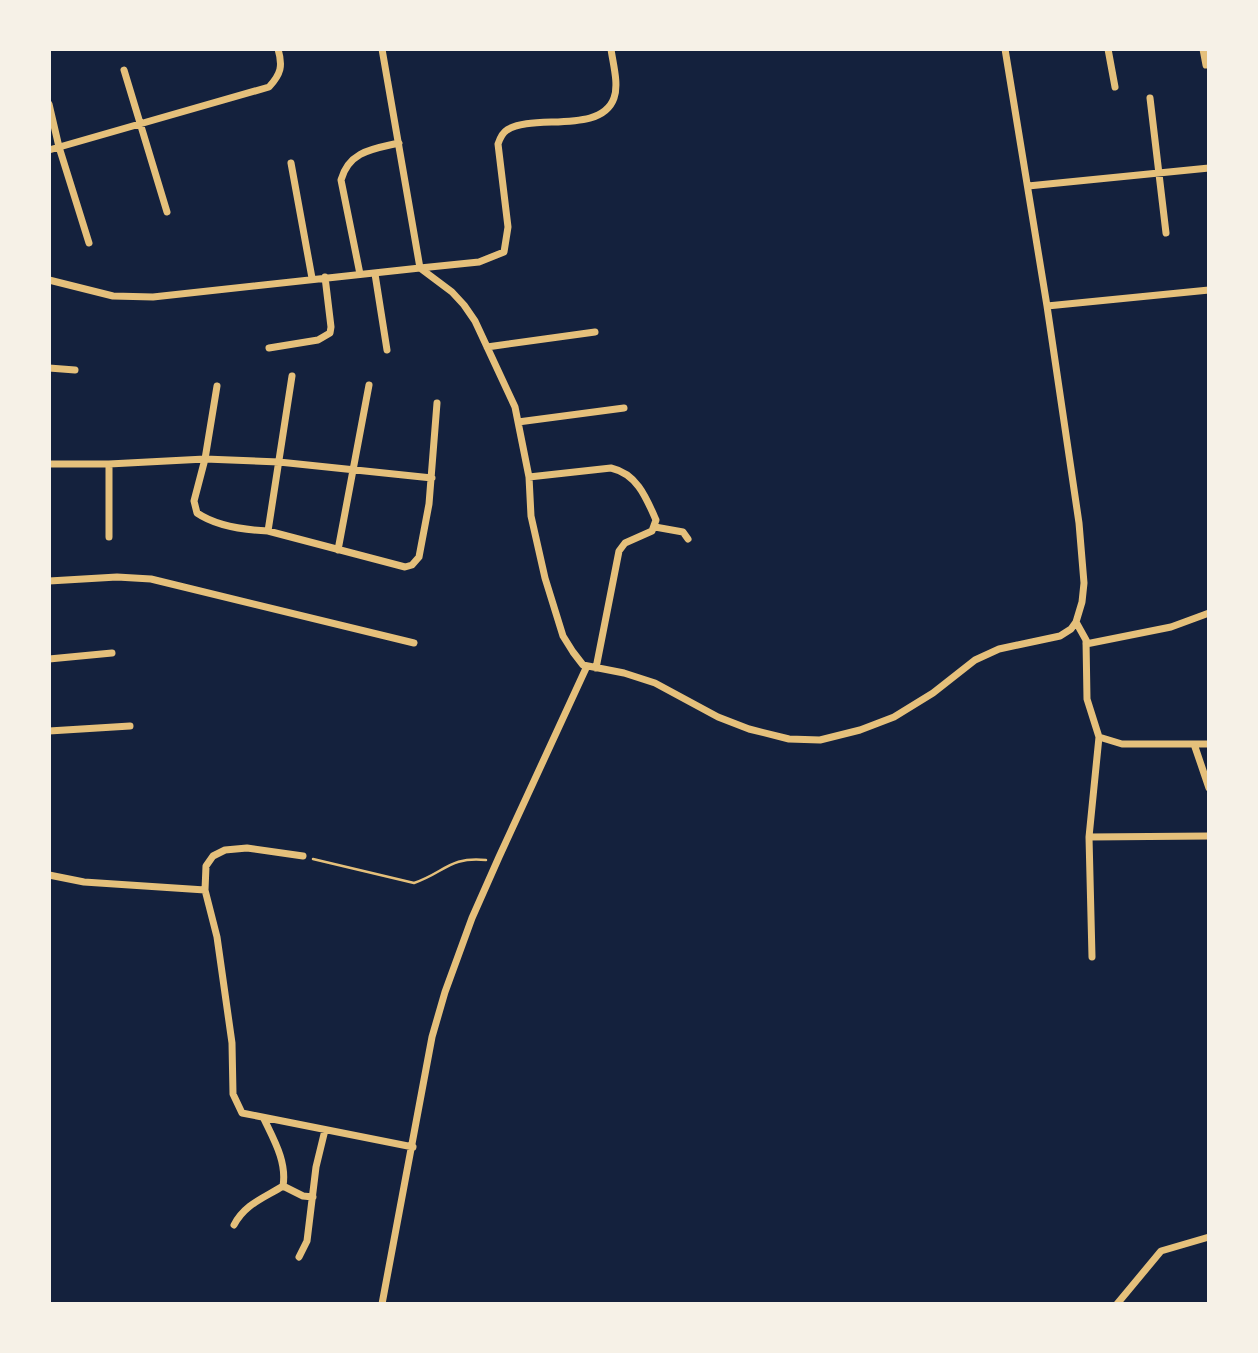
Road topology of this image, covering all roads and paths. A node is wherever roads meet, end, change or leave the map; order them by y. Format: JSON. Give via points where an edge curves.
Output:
{"nodes":[{"id":1,"x":278,"y":49,"type":"edge"},
{"id":2,"x":382,"y":49,"type":"edge"},
{"id":3,"x":611,"y":49,"type":"edge"},
{"id":4,"x":1005,"y":49,"type":"edge"},
{"id":5,"x":1108,"y":49,"type":"edge"},
{"id":6,"x":1203,"y":49,"type":"edge"},
{"id":7,"x":1206,"y":65,"type":"dead end"},
{"id":8,"x":124,"y":70,"type":"dead end"},
{"id":9,"x":1115,"y":87,"type":"dead end"},
{"id":10,"x":1150,"y":98,"type":"dead end"},
{"id":11,"x":49,"y":104,"type":"edge"},
{"id":12,"x":139,"y":123,"type":"junction"},
{"id":13,"x":399,"y":143,"type":"junction"},
{"id":14,"x":59,"y":147,"type":"junction"},
{"id":15,"x":49,"y":150,"type":"edge"},
{"id":16,"x":290,"y":163,"type":"dead end"},
{"id":17,"x":1209,"y":168,"type":"edge"},
{"id":18,"x":1159,"y":173,"type":"junction"},
{"id":19,"x":1028,"y":186,"type":"junction"},
{"id":20,"x":167,"y":212,"type":"dead end"},
{"id":21,"x":1166,"y":233,"type":"dead end"},
{"id":22,"x":89,"y":243,"type":"dead end"},
{"id":23,"x":420,"y":268,"type":"junction"},
{"id":24,"x":360,"y":274,"type":"junction"},
{"id":25,"x":375,"y":274,"type":"junction"},
{"id":26,"x":325,"y":277,"type":"junction"},
{"id":27,"x":312,"y":278,"type":"junction"},
{"id":28,"x":49,"y":280,"type":"edge"},
{"id":29,"x":1209,"y":290,"type":"edge"},
{"id":30,"x":1047,"y":306,"type":"junction"},
{"id":31,"x":595,"y":332,"type":"dead end"},
{"id":32,"x":487,"y":347,"type":"junction"},
{"id":33,"x":269,"y":348,"type":"dead end"},
{"id":34,"x":387,"y":350,"type":"dead end"},
{"id":35,"x":49,"y":368,"type":"edge"},
{"id":36,"x":75,"y":370,"type":"dead end"},
{"id":37,"x":292,"y":376,"type":"dead end"},
{"id":38,"x":217,"y":386,"type":"dead end"},
{"id":39,"x":369,"y":386,"type":"dead end"},
{"id":40,"x":437,"y":403,"type":"dead end"},
{"id":41,"x":624,"y":408,"type":"dead end"},
{"id":42,"x":518,"y":422,"type":"junction"},
{"id":43,"x":205,"y":459,"type":"junction"},
{"id":44,"x":279,"y":462,"type":"junction"},
{"id":45,"x":49,"y":464,"type":"edge"},
{"id":46,"x":109,"y":464,"type":"junction"},
{"id":47,"x":354,"y":469,"type":"junction"},
{"id":48,"x":529,"y":477,"type":"junction"},
{"id":49,"x":432,"y":478,"type":"junction"},
{"id":50,"x":655,"y":527,"type":"junction"},
{"id":51,"x":268,"y":531,"type":"junction"},
{"id":52,"x":109,"y":537,"type":"dead end"},
{"id":53,"x":688,"y":539,"type":"dead end"},
{"id":54,"x":338,"y":550,"type":"junction"},
{"id":55,"x":49,"y":581,"type":"edge"},
{"id":56,"x":1209,"y":613,"type":"edge"},
{"id":57,"x":1076,"y":622,"type":"junction"},
{"id":58,"x":414,"y":643,"type":"dead end"},
{"id":59,"x":1086,"y":644,"type":"junction"},
{"id":60,"x":113,"y":653,"type":"dead end"},
{"id":61,"x":49,"y":659,"type":"edge"},
{"id":62,"x":587,"y":666,"type":"junction"},
{"id":63,"x":596,"y":668,"type":"junction"},
{"id":64,"x":130,"y":726,"type":"dead end"},
{"id":65,"x":49,"y":731,"type":"edge"},
{"id":66,"x":1099,"y":737,"type":"junction"},
{"id":67,"x":1195,"y":744,"type":"junction"},
{"id":68,"x":1209,"y":744,"type":"edge"},
{"id":69,"x":1209,"y":788,"type":"edge"},
{"id":70,"x":1209,"y":836,"type":"edge"},
{"id":71,"x":1089,"y":837,"type":"junction"},
{"id":72,"x":303,"y":856,"type":"joint"},
{"id":73,"x":497,"y":862,"type":"junction"},
{"id":74,"x":49,"y":875,"type":"edge"},
{"id":75,"x":205,"y":890,"type":"junction"},
{"id":76,"x":1092,"y":957,"type":"dead end"},
{"id":77,"x":264,"y":1119,"type":"junction"},
{"id":78,"x":325,"y":1130,"type":"junction"},
{"id":79,"x":413,"y":1147,"type":"junction"},
{"id":80,"x":284,"y":1186,"type":"junction"},
{"id":81,"x":313,"y":1197,"type":"junction"},
{"id":82,"x":234,"y":1225,"type":"dead end"},
{"id":83,"x":1209,"y":1237,"type":"edge"},
{"id":84,"x":299,"y":1257,"type":"dead end"},
{"id":85,"x":382,"y":1304,"type":"edge"},
{"id":86,"x":1117,"y":1304,"type":"edge"}],
"edges":[{"from":1,"to":12,"type":"street","via":[[282,61],[279,75],[269,87]]},
{"from":2,"to":13,"type":"street"},
{"from":3,"to":23,"type":"street","via":[[615,96],[601,113],[578,121],[520,125],[503,132],[498,144],[508,227],[504,253],[479,262]]},
{"from":4,"to":19,"type":"street"},
{"from":5,"to":9,"type":"street"},
{"from":6,"to":7,"type":"street"},
{"from":8,"to":12,"type":"street"},
{"from":10,"to":18,"type":"street"},
{"from":11,"to":14,"type":"street"},
{"from":12,"to":14,"type":"street"},
{"from":12,"to":20,"type":"street"},
{"from":13,"to":23,"type":"street"},
{"from":13,"to":24,"type":"street","via":[[358,154],[341,180]]},
{"from":14,"to":15,"type":"street"},
{"from":14,"to":22,"type":"street"},
{"from":16,"to":27,"type":"street"},
{"from":17,"to":18,"type":"street"},
{"from":18,"to":19,"type":"street"},
{"from":18,"to":21,"type":"street"},
{"from":19,"to":30,"type":"street"},
{"from":23,"to":25,"type":"street"},
{"from":23,"to":32,"type":"street","via":[[464,306]]},
{"from":24,"to":25,"type":"street"},
{"from":24,"to":26,"type":"street"},
{"from":25,"to":34,"type":"street"},
{"from":26,"to":27,"type":"street"},
{"from":26,"to":33,"type":"street","via":[[330,333],[318,340]]},
{"from":27,"to":28,"type":"street","via":[[153,298],[113,296]]},
{"from":29,"to":30,"type":"street"},
{"from":30,"to":57,"type":"street","via":[[1083,558],[1082,603]]},
{"from":31,"to":32,"type":"street"},
{"from":32,"to":42,"type":"street"},
{"from":35,"to":36,"type":"street"},
{"from":37,"to":44,"type":"street"},
{"from":38,"to":43,"type":"street"},
{"from":39,"to":47,"type":"street"},
{"from":40,"to":49,"type":"street"},
{"from":41,"to":42,"type":"street"},
{"from":42,"to":48,"type":"street"},
{"from":43,"to":44,"type":"street"},
{"from":43,"to":46,"type":"street"},
{"from":43,"to":51,"type":"street","via":[[194,500],[197,513]]},
{"from":44,"to":47,"type":"street"},
{"from":44,"to":51,"type":"street"},
{"from":45,"to":46,"type":"street"},
{"from":46,"to":52,"type":"street"},
{"from":47,"to":49,"type":"street"},
{"from":47,"to":54,"type":"street"},
{"from":48,"to":50,"type":"street","via":[[611,468],[622,471],[646,498]]},
{"from":48,"to":62,"type":"street","via":[[531,516],[545,578],[564,636]]},
{"from":49,"to":54,"type":"street","via":[[419,557],[412,565]]},
{"from":50,"to":53,"type":"street","via":[[682,532]]},
{"from":50,"to":63,"type":"street","via":[[625,542],[619,551]]},
{"from":51,"to":54,"type":"street"},
{"from":55,"to":58,"type":"street","via":[[151,579]]},
{"from":56,"to":59,"type":"street","via":[[1171,627]]},
{"from":57,"to":59,"type":"street"},
{"from":57,"to":63,"type":"street","via":[[1060,636],[999,649],[975,660],[894,717],[820,740],[789,739],[749,729],[718,718],[655,683]]},
{"from":59,"to":66,"type":"street","via":[[1087,699]]},
{"from":60,"to":61,"type":"street"},
{"from":62,"to":63,"type":"street"},
{"from":62,"to":73,"type":"street"},
{"from":64,"to":65,"type":"street"},
{"from":66,"to":67,"type":"street","via":[[1122,744]]},
{"from":66,"to":71,"type":"street"},
{"from":67,"to":68,"type":"street"},
{"from":67,"to":69,"type":"street"},
{"from":70,"to":71,"type":"street"},
{"from":71,"to":76,"type":"street"},
{"from":72,"to":73,"type":"path","via":[[414,883],[466,858]]},
{"from":72,"to":75,"type":"street","via":[[247,848],[225,850],[206,866]]},
{"from":73,"to":79,"type":"street","via":[[445,992],[432,1037]]},
{"from":74,"to":75,"type":"street","via":[[84,882]]},
{"from":75,"to":77,"type":"street","via":[[217,937],[230,1030],[233,1094],[242,1114]]},
{"from":77,"to":78,"type":"street"},
{"from":77,"to":80,"type":"street","via":[[285,1174]]},
{"from":78,"to":79,"type":"street"},
{"from":78,"to":81,"type":"street"},
{"from":79,"to":85,"type":"street"},
{"from":80,"to":81,"type":"street"},
{"from":80,"to":82,"type":"street","via":[[255,1201]]},
{"from":81,"to":84,"type":"street","via":[[307,1241]]},
{"from":83,"to":86,"type":"street","via":[[1161,1251]]}]}
